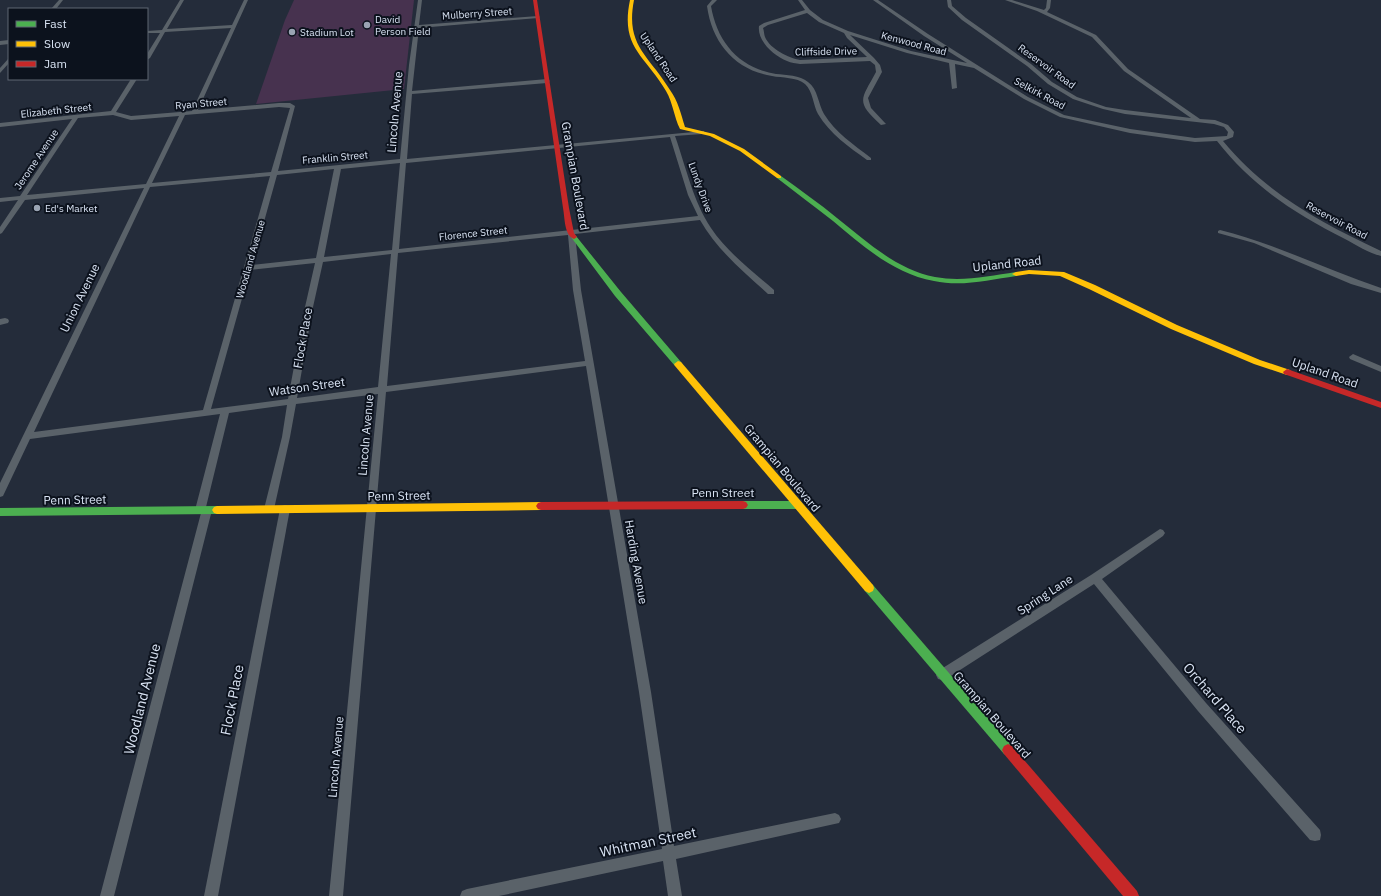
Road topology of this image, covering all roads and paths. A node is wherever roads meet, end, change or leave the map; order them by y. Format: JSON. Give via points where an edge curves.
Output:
{"nodes":[{"id":1,"x":61,"y":0,"type":"edge"},
{"id":2,"x":182,"y":0,"type":"edge"},
{"id":3,"x":246,"y":0,"type":"edge"},
{"id":4,"x":420,"y":0,"type":"edge"},
{"id":5,"x":535,"y":0,"type":"edge"},
{"id":6,"x":632,"y":0,"type":"edge"},
{"id":7,"x":714,"y":0,"type":"edge"},
{"id":8,"x":800,"y":0,"type":"edge"},
{"id":9,"x":875,"y":0,"type":"edge"},
{"id":10,"x":949,"y":0,"type":"edge"},
{"id":11,"x":1007,"y":0,"type":"edge"},
{"id":12,"x":1049,"y":0,"type":"edge"},
{"id":13,"x":54,"y":8,"type":"edge"},
{"id":14,"x":808,"y":11,"type":"junction"},
{"id":15,"x":1044,"y":13,"type":"junction"},
{"id":16,"x":538,"y":17,"type":"junction"},
{"id":17,"x":234,"y":26,"type":"junction"},
{"id":18,"x":416,"y":27,"type":"junction"},
{"id":19,"x":164,"y":31,"type":"junction"},
{"id":20,"x":148,"y":32,"type":"edge"},
{"id":21,"x":846,"y":32,"type":"junction"},
{"id":22,"x":148,"y":56,"type":"edge"},
{"id":23,"x":872,"y":59,"type":"junction"},
{"id":24,"x":8,"y":61,"type":"edge"},
{"id":25,"x":952,"y":62,"type":"junction"},
{"id":26,"x":978,"y":67,"type":"junction"},
{"id":27,"x":0,"y":71,"type":"edge"},
{"id":28,"x":133,"y":80,"type":"edge"},
{"id":29,"x":548,"y":81,"type":"junction"},
{"id":30,"x":954,"y":88,"type":"dead end"},
{"id":31,"x":410,"y":93,"type":"junction"},
{"id":32,"x":291,"y":105,"type":"joint"},
{"id":33,"x":194,"y":112,"type":"junction"},
{"id":34,"x":114,"y":113,"type":"junction"},
{"id":35,"x":183,"y":113,"type":"junction"},
{"id":36,"x":76,"y":117,"type":"junction"},
{"id":37,"x":1198,"y":119,"type":"junction"},
{"id":38,"x":883,"y":124,"type":"dead end"},
{"id":39,"x":0,"y":125,"type":"edge"},
{"id":40,"x":702,"y":132,"type":"junction"},
{"id":41,"x":672,"y":135,"type":"junction"},
{"id":42,"x":1219,"y":140,"type":"junction"},
{"id":43,"x":558,"y":146,"type":"junction"},
{"id":44,"x":869,"y":159,"type":"dead end"},
{"id":45,"x":404,"y":161,"type":"junction"},
{"id":46,"x":338,"y":167,"type":"junction"},
{"id":47,"x":275,"y":173,"type":"junction"},
{"id":48,"x":148,"y":185,"type":"junction"},
{"id":49,"x":23,"y":198,"type":"junction"},
{"id":50,"x":0,"y":200,"type":"edge"},
{"id":51,"x":701,"y":218,"type":"junction"},
{"id":52,"x":0,"y":232,"type":"edge"},
{"id":53,"x":1220,"y":232,"type":"dead end"},
{"id":54,"x":571,"y":233,"type":"junction"},
{"id":55,"x":396,"y":252,"type":"junction"},
{"id":56,"x":1381,"y":254,"type":"edge"},
{"id":57,"x":319,"y":260,"type":"junction"},
{"id":58,"x":247,"y":268,"type":"junction"},
{"id":59,"x":1381,"y":291,"type":"edge"},
{"id":60,"x":771,"y":292,"type":"dead end"},
{"id":61,"x":1353,"y":356,"type":"dead end"},
{"id":62,"x":589,"y":363,"type":"junction"},
{"id":63,"x":1381,"y":369,"type":"edge"},
{"id":64,"x":383,"y":390,"type":"junction"},
{"id":65,"x":292,"y":401,"type":"junction"},
{"id":66,"x":1381,"y":406,"type":"edge"},
{"id":67,"x":225,"y":410,"type":"junction"},
{"id":68,"x":206,"y":413,"type":"junction"},
{"id":69,"x":28,"y":436,"type":"junction"},
{"id":70,"x":0,"y":493,"type":"edge"},
{"id":71,"x":613,"y":505,"type":"junction"},
{"id":72,"x":798,"y":505,"type":"junction"},
{"id":73,"x":372,"y":508,"type":"junction"},
{"id":74,"x":269,"y":509,"type":"junction"},
{"id":75,"x":285,"y":509,"type":"junction"},
{"id":76,"x":203,"y":510,"type":"junction"},
{"id":77,"x":0,"y":512,"type":"edge"},
{"id":78,"x":1160,"y":533,"type":"dead end"},
{"id":79,"x":1095,"y":578,"type":"junction"},
{"id":80,"x":942,"y":675,"type":"junction"},
{"id":81,"x":836,"y":819,"type":"dead end"},
{"id":82,"x":1315,"y":835,"type":"dead end"},
{"id":83,"x":669,"y":854,"type":"junction"},
{"id":84,"x":107,"y":896,"type":"edge"},
{"id":85,"x":212,"y":896,"type":"edge"},
{"id":86,"x":336,"y":896,"type":"edge"},
{"id":87,"x":467,"y":896,"type":"edge"},
{"id":88,"x":676,"y":896,"type":"edge"},
{"id":89,"x":1132,"y":896,"type":"edge"}],
"edges":[{"from":1,"to":13,"type":"street"},
{"from":2,"to":19,"type":"street"},
{"from":3,"to":17,"type":"street"},
{"from":4,"to":18,"type":"street","name":"Lincoln Avenue"},
{"from":5,"to":16,"type":"street","name":"Grampian Boulevard"},
{"from":6,"to":40,"type":"street","name":"Upland Road","via":[[627,19],[634,42],[668,90],[682,128]]},
{"from":7,"to":44,"type":"street","via":[[709,6],[713,24],[721,41],[736,58],[758,71],[808,83],[817,107],[829,125]]},
{"from":8,"to":14,"type":"street"},
{"from":9,"to":26,"type":"street","name":"Selkirk Road"},
{"from":10,"to":37,"type":"street","name":"Reservoir Road","via":[[950,6],[964,19],[1070,96],[1111,110]]},
{"from":11,"to":15,"type":"street","name":"Reservoir Road"},
{"from":12,"to":15,"type":"street"},
{"from":14,"to":21,"type":"street","name":"Kenwood Road","via":[[821,21]]},
{"from":14,"to":23,"type":"street","name":"Cliffside Drive","via":[[762,26],[764,40],[783,58],[794,61]]},
{"from":15,"to":37,"type":"street","name":"Reservoir Road","via":[[1094,36],[1126,70]]},
{"from":16,"to":18,"type":"street","name":"Mulberry Street"},
{"from":16,"to":29,"type":"street","name":"Grampian Boulevard"},
{"from":17,"to":19,"type":"street"},
{"from":17,"to":33,"type":"street"},
{"from":18,"to":31,"type":"street","name":"Lincoln Avenue"},
{"from":19,"to":20,"type":"street"},
{"from":19,"to":22,"type":"street"},
{"from":21,"to":23,"type":"street"},
{"from":21,"to":25,"type":"street","name":"Kenwood Road","via":[[891,47]]},
{"from":23,"to":38,"type":"street","name":"Cliffside Drive","via":[[879,72],[865,99],[869,110]]},
{"from":24,"to":27,"type":"street"},
{"from":25,"to":26,"type":"street","name":"Kenwood Road"},
{"from":25,"to":30,"type":"street"},
{"from":26,"to":42,"type":"street","name":"Selkirk Road","via":[[1026,98],[1068,118],[1168,137]]},
{"from":28,"to":34,"type":"street"},
{"from":29,"to":31,"type":"street"},
{"from":29,"to":43,"type":"street","name":"Grampian Boulevard"},
{"from":31,"to":45,"type":"street","name":"Lincoln Avenue"},
{"from":32,"to":33,"type":"street","name":"Ryan Street"},
{"from":32,"to":47,"type":"street","name":"Woodland Avenue","via":[[293,110]]},
{"from":33,"to":35,"type":"street","name":"Ryan Street"},
{"from":34,"to":35,"type":"street","name":"Ryan Street","via":[[131,118]]},
{"from":34,"to":36,"type":"street","name":"Elizabeth Street"},
{"from":35,"to":48,"type":"street","name":"Union Avenue"},
{"from":36,"to":39,"type":"street","name":"Elizabeth Street"},
{"from":36,"to":49,"type":"street","name":"Jerome Avenue"},
{"from":37,"to":42,"type":"street","name":"Reservoir Road","via":[[1221,123],[1229,129],[1230,137]]},
{"from":40,"to":41,"type":"street","name":"Upland Road"},
{"from":40,"to":66,"type":"street","name":"Upland Road","via":[[722,138],[742,150],[886,259],[908,270],[932,279],[951,281],[1029,272],[1061,274],[1174,327],[1257,362]]},
{"from":41,"to":43,"type":"street","name":"Franklin Street"},
{"from":41,"to":51,"type":"street","name":"Lundy Drive"},
{"from":42,"to":56,"type":"street","name":"Reservoir Road","via":[[1259,184],[1285,203]]},
{"from":43,"to":45,"type":"street","name":"Franklin Street"},
{"from":43,"to":54,"type":"street","name":"Grampian Boulevard"},
{"from":45,"to":46,"type":"street","name":"Franklin Street"},
{"from":45,"to":55,"type":"street","name":"Lincoln Avenue"},
{"from":46,"to":47,"type":"street","name":"Franklin Street"},
{"from":46,"to":57,"type":"street","name":"Flock Place"},
{"from":47,"to":48,"type":"street","name":"Franklin Street"},
{"from":47,"to":58,"type":"street","name":"Woodland Avenue"},
{"from":48,"to":49,"type":"street","name":"Franklin Street"},
{"from":48,"to":69,"type":"street","name":"Union Avenue"},
{"from":49,"to":50,"type":"street","name":"Franklin Street"},
{"from":49,"to":52,"type":"street","name":"Jerome Avenue"},
{"from":51,"to":54,"type":"street","name":"Florence Street"},
{"from":51,"to":60,"type":"street","name":"Lundy Drive","via":[[717,240]]},
{"from":53,"to":59,"type":"street","via":[[1256,242]]},
{"from":54,"to":55,"type":"street","name":"Florence Street"},
{"from":54,"to":62,"type":"street","name":"Harding Avenue","via":[[574,272]]},
{"from":54,"to":72,"type":"street","name":"Grampian Boulevard","via":[[618,294]]},
{"from":55,"to":57,"type":"street","name":"Florence Street"},
{"from":55,"to":64,"type":"street","name":"Lincoln Avenue"},
{"from":57,"to":58,"type":"street","name":"Florence Street"},
{"from":57,"to":65,"type":"street","name":"Flock Place"},
{"from":58,"to":68,"type":"street","name":"Woodland Avenue"},
{"from":61,"to":63,"type":"street"},
{"from":62,"to":64,"type":"street","name":"Watson Street"},
{"from":62,"to":71,"type":"street","name":"Harding Avenue"},
{"from":64,"to":65,"type":"street","name":"Watson Street"},
{"from":64,"to":73,"type":"street","name":"Lincoln Avenue"},
{"from":65,"to":67,"type":"street","name":"Watson Street"},
{"from":65,"to":74,"type":"street","name":"Flock Place"},
{"from":67,"to":68,"type":"street","name":"Watson Street"},
{"from":67,"to":76,"type":"street","name":"Woodland Avenue"},
{"from":68,"to":69,"type":"street","name":"Watson Street"},
{"from":69,"to":70,"type":"street","name":"Union Avenue"},
{"from":71,"to":72,"type":"street","name":"Penn Street"},
{"from":71,"to":73,"type":"street","name":"Penn Street"},
{"from":71,"to":83,"type":"street","name":"Harding Avenue"},
{"from":72,"to":80,"type":"street","name":"Grampian Boulevard"},
{"from":73,"to":75,"type":"street","name":"Penn Street"},
{"from":73,"to":86,"type":"street","name":"Lincoln Avenue"},
{"from":74,"to":75,"type":"street","name":"Penn Street"},
{"from":74,"to":76,"type":"street","name":"Penn Street"},
{"from":75,"to":85,"type":"street","name":"Flock Place"},
{"from":76,"to":77,"type":"street","name":"Penn Street"},
{"from":76,"to":84,"type":"street","name":"Woodland Avenue"},
{"from":78,"to":79,"type":"street","name":"Spring Lane"},
{"from":79,"to":80,"type":"street","name":"Spring Lane"},
{"from":79,"to":82,"type":"street","name":"Orchard Place","via":[[1197,701]]},
{"from":80,"to":89,"type":"street","name":"Grampian Boulevard"},
{"from":81,"to":83,"type":"street","name":"Whitman Street"},
{"from":83,"to":87,"type":"street","name":"Whitman Street"},
{"from":83,"to":88,"type":"street","name":"Harding Avenue"}]}
